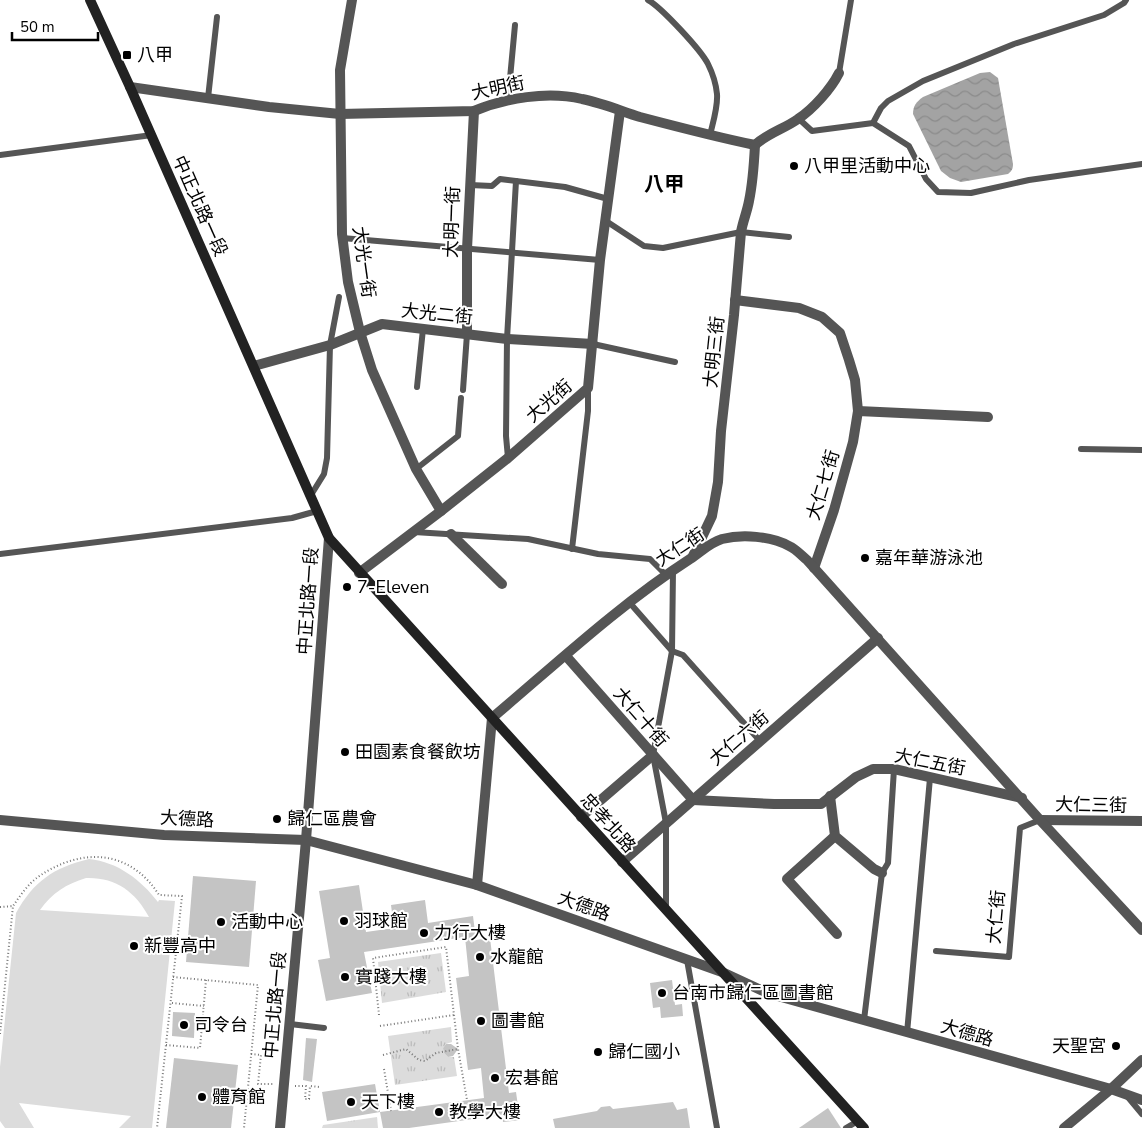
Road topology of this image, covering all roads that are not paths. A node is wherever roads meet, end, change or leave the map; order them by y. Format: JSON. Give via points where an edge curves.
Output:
{"nodes":[{"id":1,"x":90,"y":0,"type":"edge"},
{"id":2,"x":352,"y":0,"type":"edge"},
{"id":3,"x":648,"y":0,"type":"edge"},
{"id":4,"x":851,"y":0,"type":"edge"},
{"id":5,"x":1126,"y":0,"type":"edge"},
{"id":6,"x":217,"y":17,"type":"dead end"},
{"id":7,"x":514,"y":25,"type":"dead end"},
{"id":8,"x":840,"y":73,"type":"joint"},
{"id":9,"x":130,"y":87,"type":"junction"},
{"id":10,"x":208,"y":98,"type":"junction"},
{"id":11,"x":508,"y":100,"type":"junction"},
{"id":12,"x":474,"y":111,"type":"junction"},
{"id":13,"x":620,"y":111,"type":"junction"},
{"id":14,"x":340,"y":114,"type":"junction"},
{"id":15,"x":798,"y":119,"type":"junction"},
{"id":16,"x":872,"y":123,"type":"junction"},
{"id":17,"x":152,"y":135,"type":"junction"},
{"id":18,"x":710,"y":135,"type":"junction"},
{"id":19,"x":755,"y":145,"type":"junction"},
{"id":20,"x":0,"y":155,"type":"edge"},
{"id":21,"x":1142,"y":164,"type":"edge"},
{"id":22,"x":516,"y":181,"type":"junction"},
{"id":23,"x":470,"y":185,"type":"junction"},
{"id":24,"x":608,"y":199,"type":"junction"},
{"id":25,"x":606,"y":221,"type":"junction"},
{"id":26,"x":741,"y":232,"type":"junction"},
{"id":27,"x":789,"y":237,"type":"dead end"},
{"id":28,"x":342,"y":238,"type":"junction"},
{"id":29,"x":467,"y":249,"type":"junction"},
{"id":30,"x":512,"y":253,"type":"junction"},
{"id":31,"x":600,"y":260,"type":"junction"},
{"id":32,"x":339,"y":297,"type":"dead end"},
{"id":33,"x":735,"y":300,"type":"junction"},
{"id":34,"x":423,"y":329,"type":"junction"},
{"id":35,"x":360,"y":332,"type":"junction"},
{"id":36,"x":467,"y":334,"type":"junction"},
{"id":37,"x":507,"y":339,"type":"junction"},
{"id":38,"x":593,"y":344,"type":"junction"},
{"id":39,"x":330,"y":345,"type":"junction"},
{"id":40,"x":675,"y":362,"type":"dead end"},
{"id":41,"x":254,"y":366,"type":"junction"},
{"id":42,"x":417,"y":387,"type":"dead end"},
{"id":43,"x":588,"y":388,"type":"junction"},
{"id":44,"x":462,"y":390,"type":"dead end"},
{"id":45,"x":461,"y":398,"type":"dead end"},
{"id":46,"x":858,"y":411,"type":"junction"},
{"id":47,"x":988,"y":417,"type":"dead end"},
{"id":48,"x":1081,"y":449,"type":"dead end"},
{"id":49,"x":1142,"y":450,"type":"edge"},
{"id":50,"x":508,"y":458,"type":"junction"},
{"id":51,"x":416,"y":469,"type":"junction"},
{"id":52,"x":311,"y":495,"type":"junction"},
{"id":53,"x":317,"y":511,"type":"junction"},
{"id":54,"x":441,"y":511,"type":"junction"},
{"id":55,"x":414,"y":532,"type":"junction"},
{"id":56,"x":452,"y":534,"type":"junction"},
{"id":57,"x":329,"y":538,"type":"junction"},
{"id":58,"x":572,"y":549,"type":"junction"},
{"id":59,"x":0,"y":554,"type":"edge"},
{"id":60,"x":692,"y":559,"type":"junction"},
{"id":61,"x":814,"y":568,"type":"junction"},
{"id":62,"x":670,"y":572,"type":"junction"},
{"id":63,"x":360,"y":573,"type":"junction"},
{"id":64,"x":502,"y":584,"type":"dead end"},
{"id":65,"x":629,"y":602,"type":"junction"},
{"id":66,"x":878,"y":638,"type":"junction"},
{"id":67,"x":672,"y":651,"type":"junction"},
{"id":68,"x":566,"y":656,"type":"junction"},
{"id":69,"x":492,"y":718,"type":"junction"},
{"id":70,"x":760,"y":741,"type":"junction"},
{"id":71,"x":653,"y":755,"type":"junction"},
{"id":72,"x":894,"y":769,"type":"junction"},
{"id":73,"x":930,"y":778,"type":"junction"},
{"id":74,"x":830,"y":796,"type":"junction"},
{"id":75,"x":1022,"y":798,"type":"junction"},
{"id":76,"x":692,"y":800,"type":"junction"},
{"id":77,"x":581,"y":817,"type":"junction"},
{"id":78,"x":0,"y":820,"type":"edge"},
{"id":79,"x":1040,"y":820,"type":"junction"},
{"id":80,"x":1142,"y":821,"type":"edge"},
{"id":81,"x":666,"y":824,"type":"junction"},
{"id":82,"x":835,"y":836,"type":"junction"},
{"id":83,"x":306,"y":840,"type":"junction"},
{"id":84,"x":622,"y":862,"type":"junction"},
{"id":85,"x":882,"y":873,"type":"junction"},
{"id":86,"x":477,"y":885,"type":"junction"},
{"id":87,"x":666,"y":908,"type":"junction"},
{"id":88,"x":1142,"y":930,"type":"edge"},
{"id":89,"x":837,"y":934,"type":"dead end"},
{"id":90,"x":936,"y":951,"type":"dead end"},
{"id":91,"x":687,"y":960,"type":"junction"},
{"id":92,"x":722,"y":972,"type":"junction"},
{"id":93,"x":864,"y":1020,"type":"junction"},
{"id":94,"x":290,"y":1024,"type":"junction"},
{"id":95,"x":324,"y":1028,"type":"dead end"},
{"id":96,"x":907,"y":1033,"type":"junction"},
{"id":97,"x":1142,"y":1060,"type":"edge"},
{"id":98,"x":1111,"y":1089,"type":"junction"},
{"id":99,"x":1126,"y":1095,"type":"junction"},
{"id":100,"x":1142,"y":1100,"type":"edge"},
{"id":101,"x":1142,"y":1114,"type":"edge"},
{"id":102,"x":861,"y":1124,"type":"edge"},
{"id":103,"x":280,"y":1128,"type":"edge"},
{"id":104,"x":717,"y":1128,"type":"edge"},
{"id":105,"x":846,"y":1128,"type":"edge"},
{"id":106,"x":1064,"y":1128,"type":"edge"}],
"edges":[{"from":1,"to":9,"type":"main road","name":"中正北路一段"},
{"from":2,"to":14,"type":"street","name":"大光一街","via":[[340,70]]},
{"from":3,"to":18,"type":"lane","via":[[683,33],[708,63],[717,94]]},
{"from":4,"to":8,"type":"lane"},
{"from":5,"to":16,"type":"lane","via":[[1104,15],[1014,44],[923,81],[888,101]]},
{"from":6,"to":10,"type":"lane"},
{"from":7,"to":11,"type":"lane"},
{"from":8,"to":15,"type":"street","via":[[832,87]]},
{"from":9,"to":10,"type":"street","name":"大明街"},
{"from":9,"to":17,"type":"main road","name":"中正北路一段"},
{"from":10,"to":14,"type":"street","name":"大明街"},
{"from":11,"to":12,"type":"street","name":"大明街"},
{"from":11,"to":13,"type":"street","name":"大明街","via":[[552,96],[581,98]]},
{"from":12,"to":14,"type":"street","name":"大明街"},
{"from":12,"to":23,"type":"street","name":"大明一街"},
{"from":13,"to":18,"type":"street","name":"大明街"},
{"from":13,"to":24,"type":"street","name":"大光街"},
{"from":14,"to":28,"type":"street","name":"大光一街"},
{"from":15,"to":16,"type":"lane","via":[[812,131]]},
{"from":15,"to":19,"type":"street","via":[[764,136]]},
{"from":16,"to":21,"type":"lane","via":[[910,146],[929,183],[938,192],[971,193],[1029,180]]},
{"from":17,"to":20,"type":"lane"},
{"from":17,"to":41,"type":"main road","name":"中正北路一段"},
{"from":18,"to":19,"type":"street","name":"大明街"},
{"from":19,"to":26,"type":"street","name":"大明三街","via":[[749,203]]},
{"from":22,"to":23,"type":"lane","via":[[500,179],[492,186]]},
{"from":22,"to":24,"type":"lane","via":[[565,187]]},
{"from":22,"to":30,"type":"lane"},
{"from":23,"to":29,"type":"street","name":"大明一街"},
{"from":24,"to":25,"type":"street","name":"大光街"},
{"from":25,"to":26,"type":"lane","via":[[644,246],[663,248]]},
{"from":25,"to":31,"type":"street","name":"大光街"},
{"from":26,"to":27,"type":"lane"},
{"from":26,"to":33,"type":"street","name":"大明三街"},
{"from":28,"to":29,"type":"lane"},
{"from":28,"to":35,"type":"street","name":"大光一街"},
{"from":29,"to":30,"type":"lane"},
{"from":29,"to":36,"type":"street","name":"大明一街"},
{"from":30,"to":31,"type":"lane"},
{"from":30,"to":37,"type":"lane"},
{"from":31,"to":38,"type":"street","name":"大光街"},
{"from":32,"to":39,"type":"lane"},
{"from":33,"to":46,"type":"street","name":"大仁七街","via":[[799,308],[822,317],[840,333],[855,380]]},
{"from":33,"to":60,"type":"street","name":"大明三街","via":[[718,482],[712,516]]},
{"from":34,"to":35,"type":"street","name":"大光二街","via":[[382,324]]},
{"from":34,"to":36,"type":"street","name":"大光二街"},
{"from":34,"to":42,"type":"lane"},
{"from":35,"to":39,"type":"street","name":"大光二街"},
{"from":35,"to":51,"type":"street","name":"大光一街","via":[[372,370]]},
{"from":36,"to":37,"type":"street","name":"大光二街"},
{"from":36,"to":44,"type":"lane"},
{"from":37,"to":38,"type":"street","name":"大光二街"},
{"from":37,"to":50,"type":"lane"},
{"from":38,"to":40,"type":"lane"},
{"from":38,"to":43,"type":"street","name":"大光街"},
{"from":39,"to":41,"type":"street","name":"大光二街"},
{"from":39,"to":52,"type":"lane","via":[[327,458],[324,474]]},
{"from":41,"to":52,"type":"main road","name":"中正北路一段"},
{"from":43,"to":50,"type":"street","name":"大光街"},
{"from":43,"to":58,"type":"lane"},
{"from":45,"to":51,"type":"lane","via":[[458,436]]},
{"from":46,"to":47,"type":"street"},
{"from":46,"to":61,"type":"street","name":"大仁七街","via":[[846,467]]},
{"from":48,"to":49,"type":"lane"},
{"from":50,"to":54,"type":"street","name":"大光街"},
{"from":51,"to":54,"type":"street","name":"大光一街"},
{"from":52,"to":53,"type":"main road","name":"中正北路一段"},
{"from":53,"to":57,"type":"main road","name":"中正北路一段"},
{"from":53,"to":59,"type":"lane","via":[[292,518]]},
{"from":54,"to":55,"type":"street","name":"大光街"},
{"from":55,"to":56,"type":"lane"},
{"from":55,"to":63,"type":"street","name":"大光街"},
{"from":56,"to":58,"type":"lane","via":[[528,539]]},
{"from":56,"to":64,"type":"street"},
{"from":57,"to":63,"type":"main road","name":"忠孝北路"},
{"from":57,"to":83,"type":"street","name":"中正北路一段"},
{"from":58,"to":62,"type":"lane","via":[[650,559]]},
{"from":60,"to":61,"type":"street","name":"大仁街","via":[[706,546],[721,540],[754,538],[775,540],[789,546]]},
{"from":60,"to":62,"type":"street","name":"大仁街"},
{"from":61,"to":66,"type":"street","name":"大仁街"},
{"from":62,"to":65,"type":"street","name":"大仁街"},
{"from":62,"to":67,"type":"lane"},
{"from":63,"to":69,"type":"main road","name":"忠孝北路"},
{"from":65,"to":67,"type":"lane"},
{"from":65,"to":68,"type":"street","name":"大仁街"},
{"from":66,"to":70,"type":"street","name":"大仁六街"},
{"from":66,"to":75,"type":"street","name":"大仁街"},
{"from":67,"to":70,"type":"lane","via":[[683,654]]},
{"from":67,"to":71,"type":"lane"},
{"from":68,"to":69,"type":"street","name":"大仁街"},
{"from":68,"to":71,"type":"street","name":"大仁十街"},
{"from":69,"to":77,"type":"main road","name":"忠孝北路"},
{"from":69,"to":86,"type":"street"},
{"from":70,"to":76,"type":"street","name":"大仁六街"},
{"from":71,"to":76,"type":"street","name":"大仁十街"},
{"from":71,"to":77,"type":"street"},
{"from":71,"to":81,"type":"lane"},
{"from":72,"to":73,"type":"street","name":"大仁五街"},
{"from":72,"to":74,"type":"street","name":"大仁五街","via":[[873,769]]},
{"from":72,"to":85,"type":"lane","via":[[888,863]]},
{"from":73,"to":75,"type":"street","name":"大仁五街"},
{"from":73,"to":96,"type":"lane"},
{"from":74,"to":76,"type":"street","name":"大仁五街","via":[[821,804]]},
{"from":74,"to":82,"type":"street"},
{"from":75,"to":79,"type":"street","name":"大仁街"},
{"from":76,"to":81,"type":"street","name":"大仁六街"},
{"from":77,"to":84,"type":"main road","name":"忠孝北路"},
{"from":78,"to":83,"type":"street","name":"大德路","via":[[164,835]]},
{"from":79,"to":80,"type":"street","name":"大仁三街"},
{"from":79,"to":88,"type":"street","name":"大仁街"},
{"from":79,"to":90,"type":"lane","name":"大仁街","via":[[1020,828],[1008,957]]},
{"from":81,"to":84,"type":"street","name":"大仁六街"},
{"from":81,"to":87,"type":"lane"},
{"from":82,"to":85,"type":"street"},
{"from":82,"to":89,"type":"street","via":[[787,879]]},
{"from":83,"to":86,"type":"street","name":"大德路"},
{"from":83,"to":94,"type":"street","name":"中正北路一段"},
{"from":84,"to":87,"type":"main road","name":"忠孝北路"},
{"from":85,"to":93,"type":"lane"},
{"from":86,"to":91,"type":"street","name":"大德路"},
{"from":87,"to":92,"type":"main road","name":"忠孝北路"},
{"from":91,"to":92,"type":"street","name":"大德路"},
{"from":91,"to":104,"type":"lane"},
{"from":92,"to":93,"type":"street","name":"大德路","via":[[768,993]]},
{"from":92,"to":102,"type":"main road","name":"忠孝北路"},
{"from":93,"to":96,"type":"street","name":"大德路"},
{"from":94,"to":95,"type":"lane"},
{"from":94,"to":103,"type":"street","name":"中正北路一段"},
{"from":96,"to":98,"type":"street","name":"大德路"},
{"from":97,"to":98,"type":"street"},
{"from":98,"to":99,"type":"street","name":"大德路"},
{"from":98,"to":106,"type":"street"},
{"from":99,"to":100,"type":"street","name":"大德路"},
{"from":99,"to":101,"type":"lane"},
{"from":102,"to":105,"type":"lane"}]}
